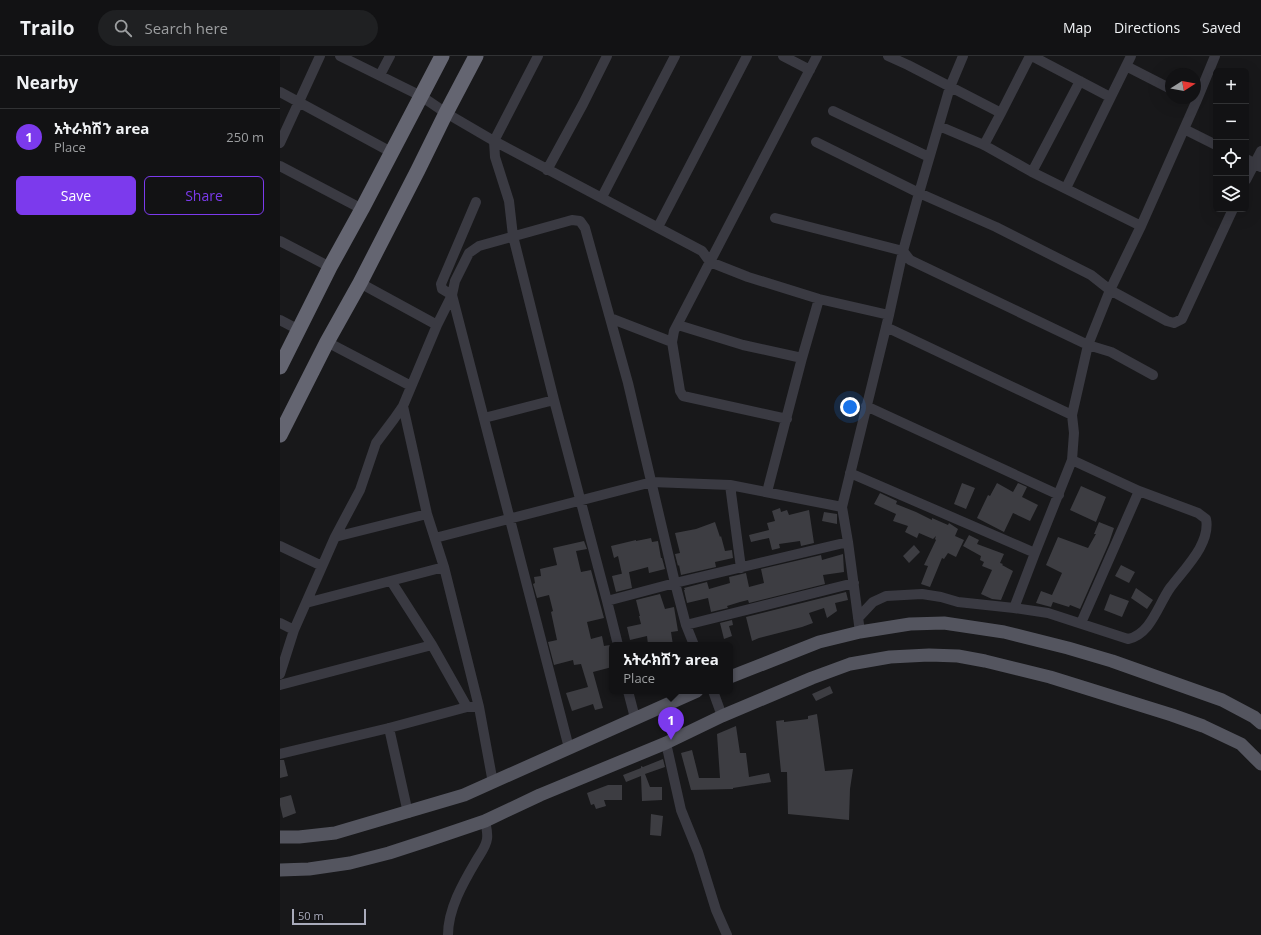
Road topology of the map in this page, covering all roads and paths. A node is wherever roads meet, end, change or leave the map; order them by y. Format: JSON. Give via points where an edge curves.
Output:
{"nodes":[{"id":1,"x":320,"y":56,"type":"edge"},
{"id":2,"x":340,"y":56,"type":"edge"},
{"id":3,"x":390,"y":56,"type":"edge"},
{"id":4,"x":442,"y":56,"type":"edge"},
{"id":5,"x":476,"y":56,"type":"edge"},
{"id":6,"x":538,"y":56,"type":"edge"},
{"id":7,"x":607,"y":56,"type":"edge"},
{"id":8,"x":675,"y":56,"type":"edge"},
{"id":9,"x":747,"y":56,"type":"edge"},
{"id":10,"x":783,"y":56,"type":"edge"},
{"id":11,"x":817,"y":56,"type":"edge"},
{"id":12,"x":888,"y":56,"type":"edge"},
{"id":13,"x":963,"y":56,"type":"edge"},
{"id":14,"x":1031,"y":56,"type":"edge"},
{"id":15,"x":1131,"y":56,"type":"edge"},
{"id":16,"x":1215,"y":56,"type":"edge"},
{"id":17,"x":910,"y":60,"type":"edge"},
{"id":18,"x":1126,"y":66,"type":"junction"},
{"id":19,"x":810,"y":70,"type":"junction"},
{"id":20,"x":380,"y":76,"type":"junction"},
{"id":21,"x":1080,"y":81,"type":"junction"},
{"id":22,"x":1201,"y":83,"type":"edge"},
{"id":23,"x":1165,"y":86,"type":"edge"},
{"id":24,"x":950,"y":87,"type":"junction"},
{"id":25,"x":280,"y":92,"type":"edge"},
{"id":26,"x":420,"y":96,"type":"junction"},
{"id":27,"x":1110,"y":97,"type":"junction"},
{"id":28,"x":300,"y":102,"type":"junction"},
{"id":29,"x":1191,"y":104,"type":"edge"},
{"id":30,"x":833,"y":111,"type":"dead end"},
{"id":31,"x":446,"y":113,"type":"junction"},
{"id":32,"x":1002,"y":113,"type":"junction"},
{"id":33,"x":939,"y":126,"type":"junction"},
{"id":34,"x":1184,"y":129,"type":"junction"},
{"id":35,"x":494,"y":141,"type":"junction"},
{"id":36,"x":816,"y":142,"type":"dead end"},
{"id":37,"x":280,"y":144,"type":"edge"},
{"id":38,"x":1213,"y":144,"type":"edge"},
{"id":39,"x":984,"y":145,"type":"junction"},
{"id":40,"x":1261,"y":151,"type":"edge"},
{"id":41,"x":391,"y":152,"type":"junction"},
{"id":42,"x":928,"y":157,"type":"junction"},
{"id":43,"x":1254,"y":163,"type":"edge"},
{"id":44,"x":280,"y":166,"type":"edge"},
{"id":45,"x":547,"y":170,"type":"junction"},
{"id":46,"x":1032,"y":172,"type":"junction"},
{"id":47,"x":1248,"y":176,"type":"edge"},
{"id":48,"x":1066,"y":188,"type":"junction"},
{"id":49,"x":919,"y":193,"type":"junction"},
{"id":50,"x":602,"y":197,"type":"junction"},
{"id":51,"x":476,"y":202,"type":"dead end"},
{"id":52,"x":362,"y":209,"type":"junction"},
{"id":53,"x":1232,"y":212,"type":"edge"},
{"id":54,"x":775,"y":218,"type":"dead end"},
{"id":55,"x":1141,"y":226,"type":"junction"},
{"id":56,"x":658,"y":227,"type":"junction"},
{"id":57,"x":513,"y":236,"type":"junction"},
{"id":58,"x":280,"y":241,"type":"edge"},
{"id":59,"x":903,"y":251,"type":"junction"},
{"id":60,"x":710,"y":262,"type":"junction"},
{"id":61,"x":330,"y":267,"type":"junction"},
{"id":62,"x":360,"y":282,"type":"junction"},
{"id":63,"x":1110,"y":290,"type":"junction"},
{"id":64,"x":452,"y":295,"type":"junction"},
{"id":65,"x":819,"y":299,"type":"junction"},
{"id":66,"x":889,"y":315,"type":"junction"},
{"id":67,"x":610,"y":318,"type":"junction"},
{"id":68,"x":280,"y":320,"type":"edge"},
{"id":69,"x":678,"y":325,"type":"junction"},
{"id":70,"x":437,"y":326,"type":"junction"},
{"id":71,"x":886,"y":327,"type":"junction"},
{"id":72,"x":300,"y":330,"type":"junction"},
{"id":73,"x":327,"y":342,"type":"junction"},
{"id":74,"x":672,"y":342,"type":"junction"},
{"id":75,"x":1088,"y":345,"type":"junction"},
{"id":76,"x":802,"y":358,"type":"junction"},
{"id":77,"x":280,"y":367,"type":"edge"},
{"id":78,"x":1153,"y":375,"type":"dead end"},
{"id":79,"x":411,"y":386,"type":"junction"},
{"id":80,"x":554,"y":400,"type":"junction"},
{"id":81,"x":403,"y":406,"type":"junction"},
{"id":82,"x":866,"y":406,"type":"junction"},
{"id":83,"x":1072,"y":415,"type":"junction"},
{"id":84,"x":484,"y":418,"type":"junction"},
{"id":85,"x":786,"y":418,"type":"junction"},
{"id":86,"x":280,"y":435,"type":"edge"},
{"id":87,"x":1072,"y":460,"type":"junction"},
{"id":88,"x":850,"y":473,"type":"junction"},
{"id":89,"x":652,"y":482,"type":"junction"},
{"id":90,"x":730,"y":485,"type":"junction"},
{"id":91,"x":1139,"y":491,"type":"junction"},
{"id":92,"x":767,"y":492,"type":"junction"},
{"id":93,"x":1059,"y":495,"type":"junction"},
{"id":94,"x":580,"y":501,"type":"junction"},
{"id":95,"x":842,"y":507,"type":"junction"},
{"id":96,"x":427,"y":514,"type":"junction"},
{"id":97,"x":510,"y":518,"type":"junction"},
{"id":98,"x":335,"y":537,"type":"junction"},
{"id":99,"x":435,"y":538,"type":"junction"},
{"id":100,"x":848,"y":542,"type":"junction"},
{"id":101,"x":280,"y":546,"type":"edge"},
{"id":102,"x":1035,"y":553,"type":"junction"},
{"id":103,"x":322,"y":566,"type":"junction"},
{"id":104,"x":444,"y":567,"type":"junction"},
{"id":105,"x":741,"y":568,"type":"junction"},
{"id":106,"x":391,"y":581,"type":"junction"},
{"id":107,"x":675,"y":583,"type":"junction"},
{"id":108,"x":854,"y":583,"type":"junction"},
{"id":109,"x":607,"y":601,"type":"junction"},
{"id":110,"x":306,"y":603,"type":"junction"},
{"id":111,"x":1014,"y":608,"type":"junction"},
{"id":112,"x":858,"y":618,"type":"junction"},
{"id":113,"x":280,"y":623,"type":"edge"},
{"id":114,"x":1081,"y":623,"type":"junction"},
{"id":115,"x":686,"y":625,"type":"junction"},
{"id":116,"x":294,"y":630,"type":"junction"},
{"id":117,"x":860,"y":632,"type":"junction"},
{"id":118,"x":617,"y":642,"type":"edge"},
{"id":119,"x":693,"y":642,"type":"edge"},
{"id":120,"x":432,"y":645,"type":"junction"},
{"id":121,"x":280,"y":674,"type":"edge"},
{"id":122,"x":733,"y":675,"type":"edge"},
{"id":123,"x":280,"y":684,"type":"edge"},
{"id":124,"x":629,"y":694,"type":"edge"},
{"id":125,"x":690,"y":694,"type":"edge"},
{"id":126,"x":714,"y":694,"type":"edge"},
{"id":127,"x":479,"y":706,"type":"junction"},
{"id":128,"x":467,"y":707,"type":"junction"},
{"id":129,"x":722,"y":716,"type":"junction"},
{"id":130,"x":635,"y":718,"type":"junction"},
{"id":131,"x":1258,"y":720,"type":"edge"},
{"id":132,"x":389,"y":728,"type":"junction"},
{"id":133,"x":666,"y":743,"type":"junction"},
{"id":134,"x":569,"y":748,"type":"junction"},
{"id":135,"x":280,"y":754,"type":"edge"},
{"id":136,"x":1261,"y":764,"type":"edge"},
{"id":137,"x":493,"y":783,"type":"junction"},
{"id":138,"x":408,"y":813,"type":"junction"},
{"id":139,"x":485,"y":821,"type":"junction"},
{"id":140,"x":280,"y":837,"type":"edge"},
{"id":141,"x":280,"y":870,"type":"edge"},
{"id":142,"x":448,"y":935,"type":"edge"},
{"id":143,"x":727,"y":935,"type":"edge"}],
"edges":[{"from":1,"to":28,"type":"street"},
{"from":2,"to":20,"type":"street"},
{"from":3,"to":20,"type":"street"},
{"from":4,"to":26,"type":"highway"},
{"from":5,"to":31,"type":"highway"},
{"from":6,"to":35,"type":"street"},
{"from":7,"to":45,"type":"street"},
{"from":8,"to":50,"type":"street"},
{"from":9,"to":56,"type":"street"},
{"from":10,"to":19,"type":"street"},
{"from":11,"to":19,"type":"street"},
{"from":12,"to":17,"type":"street"},
{"from":13,"to":24,"type":"street"},
{"from":14,"to":21,"type":"street"},
{"from":14,"to":32,"type":"street"},
{"from":15,"to":18,"type":"street"},
{"from":16,"to":22,"type":"street"},
{"from":17,"to":24,"type":"street"},
{"from":18,"to":23,"type":"street"},
{"from":18,"to":27,"type":"street"},
{"from":19,"to":60,"type":"street"},
{"from":20,"to":26,"type":"street"},
{"from":21,"to":27,"type":"street"},
{"from":21,"to":46,"type":"street"},
{"from":24,"to":32,"type":"street"},
{"from":24,"to":33,"type":"street"},
{"from":25,"to":28,"type":"street"},
{"from":26,"to":31,"type":"street"},
{"from":26,"to":41,"type":"highway"},
{"from":27,"to":48,"type":"street"},
{"from":28,"to":37,"type":"street"},
{"from":28,"to":41,"type":"street"},
{"from":29,"to":34,"type":"street"},
{"from":30,"to":42,"type":"street"},
{"from":31,"to":35,"type":"street"},
{"from":31,"to":62,"type":"highway"},
{"from":32,"to":39,"type":"street"},
{"from":33,"to":39,"type":"street"},
{"from":33,"to":42,"type":"street"},
{"from":34,"to":38,"type":"street"},
{"from":34,"to":55,"type":"street"},
{"from":35,"to":45,"type":"street"},
{"from":35,"to":57,"type":"street"},
{"from":36,"to":49,"type":"street"},
{"from":39,"to":46,"type":"street"},
{"from":40,"to":43,"type":"street"},
{"from":41,"to":52,"type":"highway"},
{"from":42,"to":49,"type":"street"},
{"from":43,"to":47,"type":"street"},
{"from":44,"to":52,"type":"street"},
{"from":45,"to":50,"type":"street"},
{"from":46,"to":48,"type":"street"},
{"from":48,"to":55,"type":"street"},
{"from":49,"to":59,"type":"street"},
{"from":49,"to":63,"type":"street","via":[[996,227],[1084,272]]},
{"from":50,"to":56,"type":"street"},
{"from":51,"to":64,"type":"street","via":[[441,284],[442,289]]},
{"from":52,"to":61,"type":"highway"},
{"from":53,"to":63,"type":"street","via":[[1182,319],[1174,323],[1167,321]]},
{"from":54,"to":59,"type":"street"},
{"from":55,"to":63,"type":"street"},
{"from":56,"to":60,"type":"street","via":[[702,251]]},
{"from":57,"to":64,"type":"street","via":[[479,246],[469,253]]},
{"from":57,"to":67,"type":"street","via":[[572,220],[580,222],[585,228]]},
{"from":57,"to":80,"type":"street"},
{"from":58,"to":61,"type":"street"},
{"from":59,"to":66,"type":"street"},
{"from":59,"to":75,"type":"street","via":[[910,260]]},
{"from":60,"to":65,"type":"street"},
{"from":60,"to":69,"type":"street"},
{"from":61,"to":72,"type":"highway"},
{"from":62,"to":70,"type":"street"},
{"from":62,"to":73,"type":"highway"},
{"from":63,"to":75,"type":"street"},
{"from":64,"to":70,"type":"street"},
{"from":64,"to":84,"type":"street"},
{"from":65,"to":66,"type":"street"},
{"from":65,"to":76,"type":"street"},
{"from":66,"to":71,"type":"street"},
{"from":67,"to":74,"type":"street"},
{"from":67,"to":89,"type":"street"},
{"from":68,"to":72,"type":"street"},
{"from":69,"to":74,"type":"street"},
{"from":69,"to":76,"type":"street","via":[[743,345]]},
{"from":70,"to":79,"type":"street"},
{"from":71,"to":82,"type":"street"},
{"from":71,"to":83,"type":"street"},
{"from":72,"to":77,"type":"highway"},
{"from":73,"to":79,"type":"street"},
{"from":73,"to":86,"type":"highway"},
{"from":74,"to":85,"type":"street","via":[[683,396]]},
{"from":75,"to":78,"type":"street","via":[[1111,352]]},
{"from":75,"to":83,"type":"street"},
{"from":76,"to":85,"type":"street"},
{"from":79,"to":81,"type":"street"},
{"from":80,"to":84,"type":"street"},
{"from":80,"to":94,"type":"street"},
{"from":81,"to":96,"type":"street"},
{"from":81,"to":98,"type":"street","via":[[376,443],[360,490]]},
{"from":82,"to":88,"type":"street"},
{"from":82,"to":93,"type":"street"},
{"from":83,"to":87,"type":"street"},
{"from":84,"to":97,"type":"street"},
{"from":85,"to":92,"type":"street"},
{"from":87,"to":91,"type":"street"},
{"from":87,"to":93,"type":"street"},
{"from":88,"to":95,"type":"street"},
{"from":88,"to":102,"type":"street"},
{"from":89,"to":90,"type":"street"},
{"from":89,"to":94,"type":"street"},
{"from":89,"to":107,"type":"street"},
{"from":90,"to":92,"type":"street"},
{"from":90,"to":105,"type":"street"},
{"from":91,"to":114,"type":"street"},
{"from":91,"to":114,"type":"street","via":[[1206,519],[1204,540],[1190,565],[1136,638],[1128,639]]},
{"from":92,"to":95,"type":"street"},
{"from":93,"to":102,"type":"street"},
{"from":94,"to":97,"type":"street"},
{"from":94,"to":109,"type":"street"},
{"from":95,"to":100,"type":"street"},
{"from":96,"to":98,"type":"street"},
{"from":96,"to":99,"type":"street"},
{"from":97,"to":99,"type":"street"},
{"from":97,"to":134,"type":"street"},
{"from":98,"to":103,"type":"street"},
{"from":99,"to":104,"type":"street"},
{"from":100,"to":105,"type":"street"},
{"from":100,"to":108,"type":"street"},
{"from":101,"to":103,"type":"street"},
{"from":102,"to":111,"type":"street"},
{"from":103,"to":110,"type":"street"},
{"from":104,"to":106,"type":"street"},
{"from":104,"to":127,"type":"street"},
{"from":105,"to":107,"type":"street"},
{"from":106,"to":110,"type":"street"},
{"from":106,"to":120,"type":"street"},
{"from":107,"to":109,"type":"street"},
{"from":107,"to":115,"type":"street"},
{"from":108,"to":112,"type":"street"},
{"from":108,"to":115,"type":"street"},
{"from":109,"to":118,"type":"street"},
{"from":110,"to":116,"type":"street"},
{"from":111,"to":112,"type":"street","via":[[958,602],[922,594],[886,596],[873,602]]},
{"from":111,"to":114,"type":"street","via":[[1048,613]]},
{"from":112,"to":117,"type":"street"},
{"from":113,"to":116,"type":"street"},
{"from":115,"to":119,"type":"street"},
{"from":116,"to":121,"type":"street"},
{"from":117,"to":122,"type":"main road","via":[[819,642]]},
{"from":117,"to":131,"type":"main road","via":[[910,624],[944,623],[1004,632],[1068,648],[1178,684],[1222,700]]},
{"from":120,"to":123,"type":"street"},
{"from":120,"to":128,"type":"street"},
{"from":124,"to":130,"type":"street"},
{"from":125,"to":130,"type":"main road"},
{"from":126,"to":129,"type":"street"},
{"from":127,"to":128,"type":"street"},
{"from":127,"to":137,"type":"street"},
{"from":128,"to":132,"type":"street"},
{"from":129,"to":133,"type":"main road"},
{"from":129,"to":136,"type":"main road","via":[[850,664],[890,657],[958,656],[1050,677],[1203,726],[1241,744]]},
{"from":130,"to":134,"type":"main road"},
{"from":132,"to":135,"type":"street"},
{"from":132,"to":138,"type":"street"},
{"from":133,"to":139,"type":"main road","via":[[540,795]]},
{"from":133,"to":143,"type":"street","via":[[681,810]]},
{"from":134,"to":137,"type":"main road"},
{"from":137,"to":138,"type":"main road"},
{"from":138,"to":140,"type":"main road","via":[[335,834]]},
{"from":139,"to":141,"type":"main road","via":[[389,853],[350,863]]},
{"from":139,"to":142,"type":"street","via":[[488,838],[454,903]]}]}
